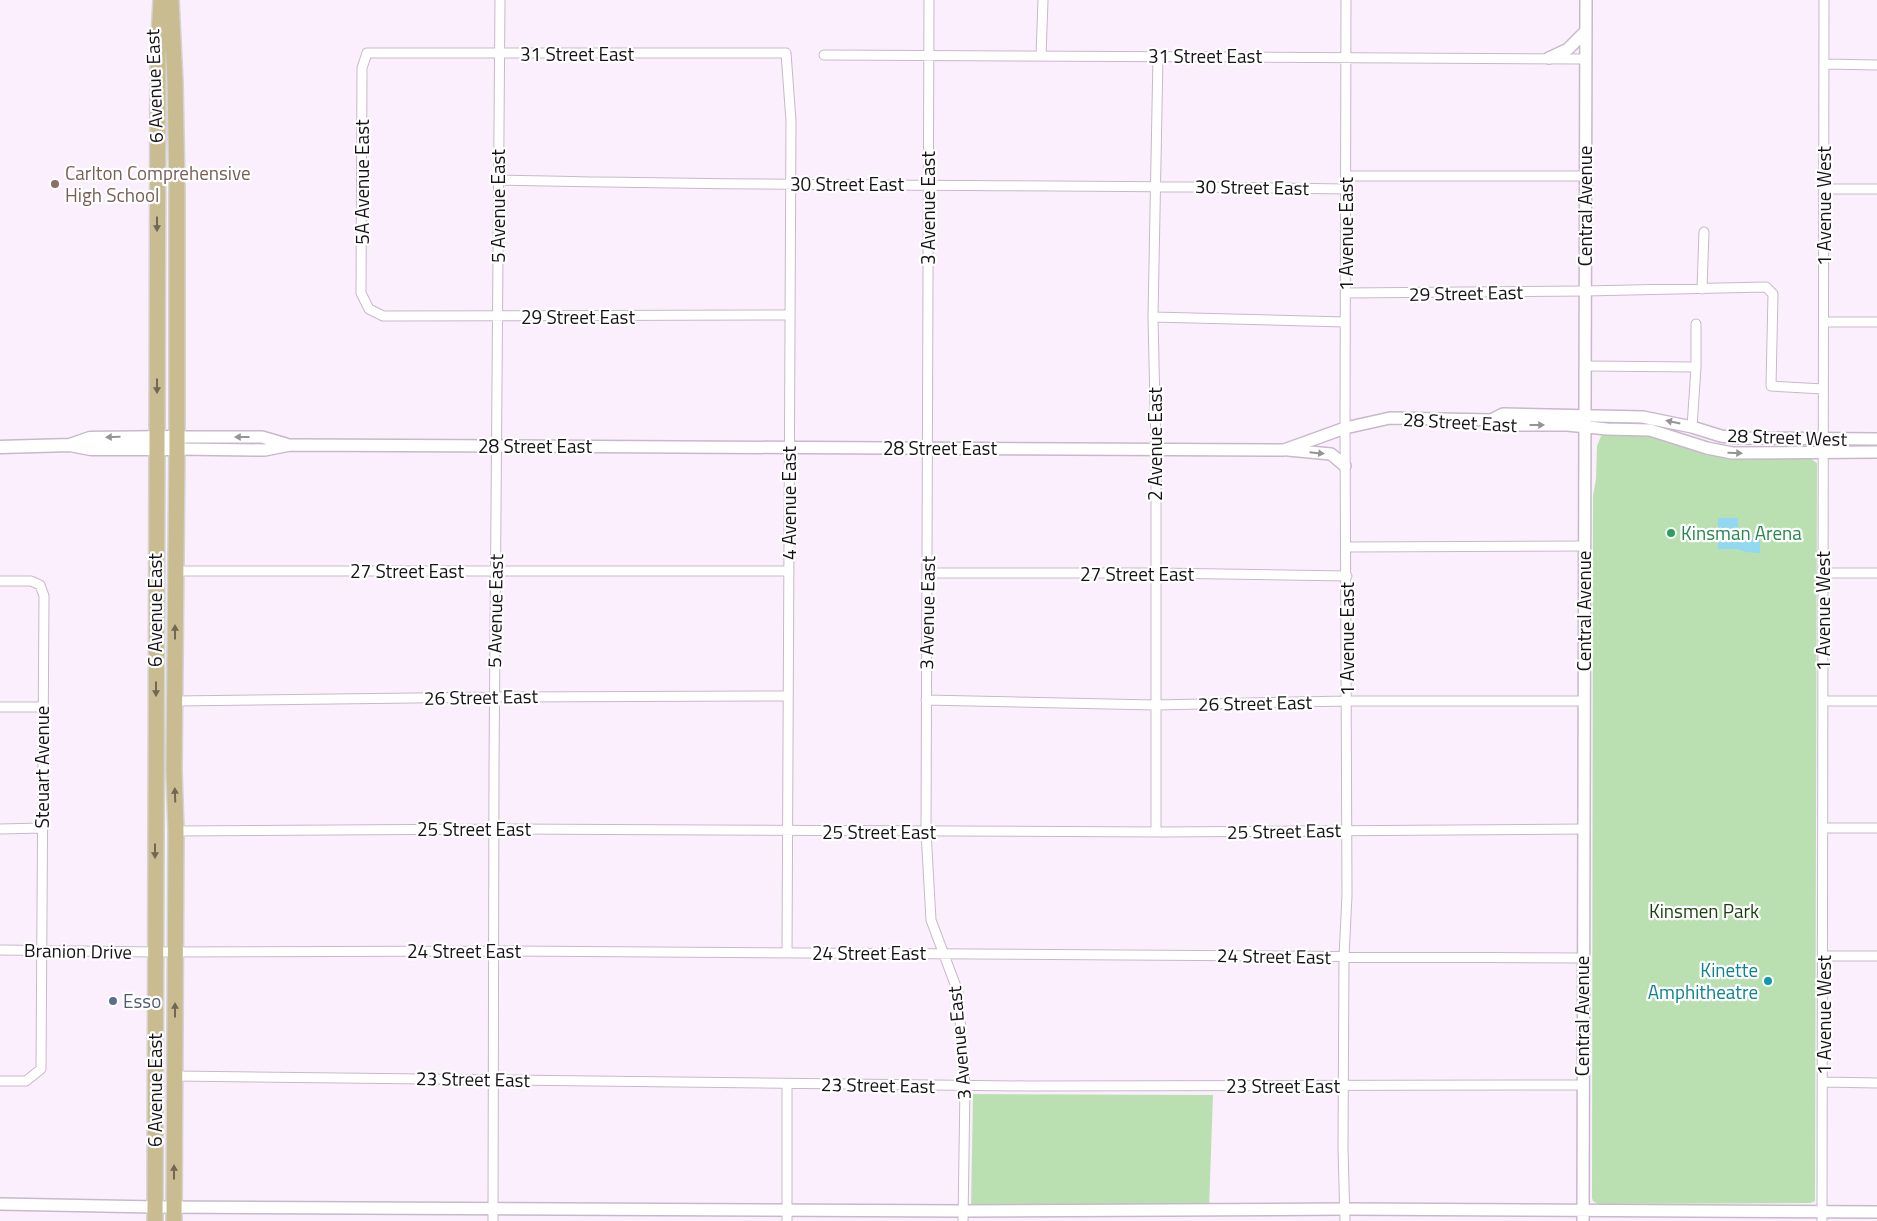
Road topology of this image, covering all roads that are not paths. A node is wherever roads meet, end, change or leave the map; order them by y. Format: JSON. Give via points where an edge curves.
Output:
{"nodes":[{"id":1,"x":161,"y":0,"type":"edge"},
{"id":2,"x":171,"y":0,"type":"edge"},
{"id":3,"x":500,"y":0,"type":"edge"},
{"id":4,"x":929,"y":0,"type":"edge"},
{"id":5,"x":1043,"y":0,"type":"edge"},
{"id":6,"x":1346,"y":0,"type":"edge"},
{"id":7,"x":1586,"y":0,"type":"edge"},
{"id":8,"x":1824,"y":0,"type":"edge"},
{"id":9,"x":1586,"y":31,"type":"junction"},
{"id":10,"x":367,"y":53,"type":"joint"},
{"id":11,"x":786,"y":53,"type":"joint"},
{"id":12,"x":499,"y":54,"type":"junction"},
{"id":13,"x":824,"y":54,"type":"dead end"},
{"id":14,"x":928,"y":55,"type":"junction"},
{"id":15,"x":1041,"y":56,"type":"junction"},
{"id":16,"x":1158,"y":56,"type":"junction"},
{"id":17,"x":1346,"y":57,"type":"junction"},
{"id":18,"x":1549,"y":58,"type":"junction"},
{"id":19,"x":1586,"y":59,"type":"junction"},
{"id":20,"x":1824,"y":64,"type":"junction"},
{"id":21,"x":1877,"y":65,"type":"edge"},
{"id":22,"x":1346,"y":176,"type":"junction"},
{"id":23,"x":1585,"y":176,"type":"junction"},
{"id":24,"x":498,"y":180,"type":"junction"},
{"id":25,"x":790,"y":183,"type":"junction"},
{"id":26,"x":928,"y":184,"type":"junction"},
{"id":27,"x":1156,"y":186,"type":"junction"},
{"id":28,"x":1346,"y":189,"type":"junction"},
{"id":29,"x":1824,"y":189,"type":"junction"},
{"id":30,"x":1877,"y":189,"type":"edge"},
{"id":31,"x":1704,"y":232,"type":"dead end"},
{"id":32,"x":1702,"y":289,"type":"junction"},
{"id":33,"x":1585,"y":291,"type":"junction"},
{"id":34,"x":1346,"y":293,"type":"junction"},
{"id":35,"x":369,"y":309,"type":"joint"},
{"id":36,"x":790,"y":316,"type":"junction"},
{"id":37,"x":498,"y":317,"type":"junction"},
{"id":38,"x":1153,"y":317,"type":"junction"},
{"id":39,"x":1345,"y":322,"type":"junction"},
{"id":40,"x":1824,"y":322,"type":"junction"},
{"id":41,"x":1877,"y":322,"type":"edge"},
{"id":42,"x":1696,"y":324,"type":"dead end"},
{"id":43,"x":1585,"y":366,"type":"junction"},
{"id":44,"x":1696,"y":367,"type":"junction"},
{"id":45,"x":1823,"y":390,"type":"junction"},
{"id":46,"x":1585,"y":415,"type":"junction"},
{"id":47,"x":1490,"y":420,"type":"junction"},
{"id":48,"x":1692,"y":426,"type":"junction"},
{"id":49,"x":1585,"y":427,"type":"junction"},
{"id":50,"x":1345,"y":428,"type":"junction"},
{"id":51,"x":1824,"y":438,"type":"junction"},
{"id":52,"x":1877,"y":439,"type":"edge"},
{"id":53,"x":157,"y":443,"type":"junction"},
{"id":54,"x":177,"y":443,"type":"junction"},
{"id":55,"x":497,"y":445,"type":"junction"},
{"id":56,"x":0,"y":447,"type":"edge"},
{"id":57,"x":789,"y":447,"type":"junction"},
{"id":58,"x":929,"y":448,"type":"junction"},
{"id":59,"x":1156,"y":450,"type":"junction"},
{"id":60,"x":1284,"y":450,"type":"junction"},
{"id":61,"x":1877,"y":452,"type":"edge"},
{"id":62,"x":1824,"y":453,"type":"junction"},
{"id":63,"x":1345,"y":466,"type":"junction"},
{"id":64,"x":1584,"y":546,"type":"junction"},
{"id":65,"x":1346,"y":547,"type":"junction"},
{"id":66,"x":176,"y":571,"type":"junction"},
{"id":67,"x":496,"y":571,"type":"junction"},
{"id":68,"x":789,"y":571,"type":"junction"},
{"id":69,"x":927,"y":573,"type":"junction"},
{"id":70,"x":1156,"y":573,"type":"junction"},
{"id":71,"x":1824,"y":573,"type":"junction"},
{"id":72,"x":1877,"y":573,"type":"edge"},
{"id":73,"x":1346,"y":576,"type":"junction"},
{"id":74,"x":0,"y":581,"type":"edge"},
{"id":75,"x":788,"y":696,"type":"junction"},
{"id":76,"x":494,"y":697,"type":"junction"},
{"id":77,"x":926,"y":700,"type":"junction"},
{"id":78,"x":175,"y":701,"type":"junction"},
{"id":79,"x":1346,"y":701,"type":"junction"},
{"id":80,"x":1584,"y":701,"type":"junction"},
{"id":81,"x":1823,"y":701,"type":"junction"},
{"id":82,"x":1877,"y":701,"type":"edge"},
{"id":83,"x":1155,"y":705,"type":"junction"},
{"id":84,"x":42,"y":706,"type":"junction"},
{"id":85,"x":0,"y":707,"type":"edge"},
{"id":86,"x":42,"y":828,"type":"junction"},
{"id":87,"x":1823,"y":828,"type":"junction"},
{"id":88,"x":1877,"y":828,"type":"edge"},
{"id":89,"x":0,"y":829,"type":"edge"},
{"id":90,"x":494,"y":829,"type":"junction"},
{"id":91,"x":1583,"y":829,"type":"junction"},
{"id":92,"x":1347,"y":830,"type":"junction"},
{"id":93,"x":176,"y":831,"type":"junction"},
{"id":94,"x":786,"y":831,"type":"junction"},
{"id":95,"x":1156,"y":831,"type":"junction"},
{"id":96,"x":926,"y":832,"type":"junction"},
{"id":97,"x":0,"y":950,"type":"edge"},
{"id":98,"x":41,"y":950,"type":"junction"},
{"id":99,"x":493,"y":951,"type":"junction"},
{"id":100,"x":155,"y":952,"type":"junction"},
{"id":101,"x":174,"y":952,"type":"junction"},
{"id":102,"x":786,"y":953,"type":"junction"},
{"id":103,"x":944,"y":954,"type":"junction"},
{"id":104,"x":1824,"y":956,"type":"junction"},
{"id":105,"x":1877,"y":956,"type":"edge"},
{"id":106,"x":1344,"y":957,"type":"junction"},
{"id":107,"x":1582,"y":958,"type":"junction"},
{"id":108,"x":174,"y":1076,"type":"junction"},
{"id":109,"x":493,"y":1079,"type":"junction"},
{"id":110,"x":0,"y":1081,"type":"edge"},
{"id":111,"x":1823,"y":1082,"type":"junction"},
{"id":112,"x":1877,"y":1083,"type":"edge"},
{"id":113,"x":787,"y":1084,"type":"junction"},
{"id":114,"x":964,"y":1086,"type":"junction"},
{"id":115,"x":1344,"y":1086,"type":"junction"},
{"id":116,"x":1582,"y":1086,"type":"junction"},
{"id":117,"x":0,"y":1204,"type":"edge"},
{"id":118,"x":493,"y":1209,"type":"junction"},
{"id":119,"x":1346,"y":1209,"type":"junction"},
{"id":120,"x":1877,"y":1212,"type":"edge"},
{"id":121,"x":155,"y":1214,"type":"edge"},
{"id":122,"x":174,"y":1214,"type":"edge"},
{"id":123,"x":787,"y":1215,"type":"edge"},
{"id":124,"x":963,"y":1216,"type":"edge"},
{"id":125,"x":1583,"y":1216,"type":"edge"},
{"id":126,"x":1822,"y":1216,"type":"edge"},
{"id":127,"x":493,"y":1221,"type":"edge"},
{"id":128,"x":1345,"y":1221,"type":"edge"}],
"edges":[{"from":1,"to":53,"type":"main road","name":"6 Avenue East","one_way":true,"via":[[158,55]]},
{"from":2,"to":54,"type":"main road","name":"6 Avenue East","via":[[176,82]]},
{"from":3,"to":12,"type":"street","name":"5 Avenue East"},
{"from":4,"to":14,"type":"street","name":"3 Avenue East"},
{"from":5,"to":15,"type":"street"},
{"from":6,"to":17,"type":"street","name":"1 Avenue East"},
{"from":7,"to":9,"type":"street","name":"Central Avenue"},
{"from":8,"to":20,"type":"street","name":"1 Avenue West"},
{"from":9,"to":18,"type":"street","via":[[1568,49]]},
{"from":9,"to":19,"type":"street","name":"Central Avenue"},
{"from":10,"to":12,"type":"street","name":"31 Street East"},
{"from":10,"to":35,"type":"street","name":"5A Avenue East","via":[[362,68],[361,293]]},
{"from":11,"to":12,"type":"street","name":"31 Street East"},
{"from":11,"to":25,"type":"street","name":"4 Avenue East"},
{"from":12,"to":24,"type":"street","name":"5 Avenue East"},
{"from":13,"to":14,"type":"street","name":"31 Street East"},
{"from":14,"to":15,"type":"street","name":"31 Street East"},
{"from":14,"to":26,"type":"street","name":"3 Avenue East"},
{"from":15,"to":16,"type":"street","name":"31 Street East"},
{"from":16,"to":17,"type":"street","name":"31 Street East"},
{"from":16,"to":27,"type":"street","name":"2 Avenue East"},
{"from":17,"to":18,"type":"street","name":"31 Street East"},
{"from":17,"to":22,"type":"street","name":"1 Avenue East"},
{"from":18,"to":19,"type":"street","name":"31 Street East"},
{"from":19,"to":23,"type":"street","name":"Central Avenue"},
{"from":20,"to":21,"type":"street"},
{"from":20,"to":29,"type":"street","name":"1 Avenue West"},
{"from":22,"to":23,"type":"street"},
{"from":22,"to":28,"type":"street","name":"1 Avenue East"},
{"from":23,"to":33,"type":"street","name":"Central Avenue"},
{"from":24,"to":25,"type":"street","name":"30 Street East","via":[[640,184]]},
{"from":24,"to":37,"type":"street","name":"5 Avenue East"},
{"from":25,"to":26,"type":"street","name":"30 Street East"},
{"from":25,"to":36,"type":"street","name":"4 Avenue East"},
{"from":26,"to":27,"type":"street","name":"30 Street East"},
{"from":26,"to":58,"type":"street","name":"3 Avenue East"},
{"from":27,"to":28,"type":"street","name":"30 Street East"},
{"from":27,"to":38,"type":"street","name":"2 Avenue East"},
{"from":28,"to":34,"type":"street","name":"1 Avenue East"},
{"from":29,"to":30,"type":"street"},
{"from":29,"to":40,"type":"street","name":"1 Avenue West"},
{"from":31,"to":32,"type":"street"},
{"from":32,"to":33,"type":"street","name":"29 Street East"},
{"from":32,"to":45,"type":"street","name":"29 Street East","via":[[1766,287],[1773,294],[1771,386]]},
{"from":33,"to":34,"type":"street","name":"29 Street East"},
{"from":33,"to":43,"type":"street","name":"Central Avenue"},
{"from":34,"to":39,"type":"street","name":"1 Avenue East"},
{"from":35,"to":37,"type":"street","name":"29 Street East","via":[[382,316]]},
{"from":36,"to":37,"type":"street","name":"29 Street East"},
{"from":36,"to":57,"type":"street","name":"4 Avenue East"},
{"from":37,"to":55,"type":"street","name":"5 Avenue East"},
{"from":38,"to":39,"type":"street"},
{"from":38,"to":59,"type":"street","name":"2 Avenue East"},
{"from":39,"to":50,"type":"street","name":"1 Avenue East"},
{"from":40,"to":41,"type":"street"},
{"from":40,"to":45,"type":"street","name":"1 Avenue West"},
{"from":42,"to":44,"type":"street"},
{"from":43,"to":44,"type":"street"},
{"from":43,"to":46,"type":"street","name":"Central Avenue"},
{"from":44,"to":48,"type":"street"},
{"from":45,"to":51,"type":"street","name":"1 Avenue West"},
{"from":46,"to":47,"type":"street","name":"28 Street West","via":[[1503,414]]},
{"from":48,"to":46,"type":"street","name":"28 Street West","one_way":true,"via":[[1643,417]]},
{"from":46,"to":49,"type":"street","name":"Central Avenue"},
{"from":47,"to":49,"type":"street","name":"28 Street East","one_way":true,"via":[[1502,425]]},
{"from":47,"to":50,"type":"street","name":"28 Street East","via":[[1390,418]]},
{"from":48,"to":51,"type":"street","name":"28 Street West","via":[[1735,438]]},
{"from":49,"to":62,"type":"street","name":"28 Street West","one_way":true,"via":[[1650,430],[1732,453]]},
{"from":49,"to":64,"type":"street","name":"Central Avenue"},
{"from":50,"to":60,"type":"street","name":"28 Street East"},
{"from":50,"to":63,"type":"street","name":"1 Avenue East"},
{"from":51,"to":52,"type":"street","name":"28 Street West"},
{"from":51,"to":62,"type":"street","name":"1 Avenue West"},
{"from":53,"to":54,"type":"main road","name":"28 Street East"},
{"from":53,"to":56,"type":"main road","name":"28 Street East","via":[[90,438],[70,446]]},
{"from":53,"to":100,"type":"main road","name":"6 Avenue East","one_way":true},
{"from":54,"to":55,"type":"street","name":"28 Street East","via":[[265,450],[290,445]]},
{"from":54,"to":66,"type":"main road","name":"6 Avenue East"},
{"from":55,"to":57,"type":"street","name":"28 Street East"},
{"from":55,"to":67,"type":"street","name":"5 Avenue East"},
{"from":57,"to":58,"type":"street","name":"28 Street East"},
{"from":57,"to":68,"type":"street","name":"4 Avenue East"},
{"from":58,"to":59,"type":"street","name":"28 Street East"},
{"from":58,"to":69,"type":"street","name":"3 Avenue East"},
{"from":59,"to":60,"type":"street","name":"28 Street East"},
{"from":59,"to":70,"type":"street","name":"2 Avenue East"},
{"from":60,"to":63,"type":"street","one_way":true,"via":[[1331,454]]},
{"from":61,"to":62,"type":"street","name":"28 Street West"},
{"from":62,"to":71,"type":"street","name":"1 Avenue West"},
{"from":63,"to":65,"type":"street","name":"1 Avenue East"},
{"from":64,"to":65,"type":"street"},
{"from":64,"to":80,"type":"street","name":"Central Avenue"},
{"from":65,"to":73,"type":"street","name":"1 Avenue East"},
{"from":66,"to":67,"type":"street","name":"27 Street East"},
{"from":78,"to":66,"type":"main road","name":"6 Avenue East","one_way":true},
{"from":67,"to":68,"type":"street","name":"27 Street East"},
{"from":67,"to":76,"type":"street","name":"5 Avenue East"},
{"from":68,"to":75,"type":"street","name":"4 Avenue East"},
{"from":69,"to":70,"type":"street","name":"27 Street East"},
{"from":69,"to":77,"type":"street","name":"3 Avenue East"},
{"from":70,"to":73,"type":"street","name":"27 Street East"},
{"from":70,"to":83,"type":"street","name":"2 Avenue East"},
{"from":71,"to":72,"type":"street"},
{"from":71,"to":81,"type":"street","name":"1 Avenue West"},
{"from":73,"to":79,"type":"street","name":"1 Avenue East"},
{"from":74,"to":84,"type":"street","name":"Steuart Avenue","via":[[31,581],[40,585],[44,596]]},
{"from":75,"to":76,"type":"street","name":"26 Street East"},
{"from":75,"to":94,"type":"street","name":"4 Avenue East"},
{"from":76,"to":78,"type":"street","name":"26 Street East"},
{"from":76,"to":90,"type":"street","name":"5 Avenue East"},
{"from":77,"to":83,"type":"street","name":"26 Street East"},
{"from":77,"to":96,"type":"street","name":"3 Avenue East"},
{"from":93,"to":78,"type":"main road","name":"6 Avenue East","one_way":true},
{"from":79,"to":80,"type":"street","name":"26 Street East"},
{"from":79,"to":83,"type":"street","name":"26 Street East"},
{"from":79,"to":92,"type":"street","name":"1 Avenue East"},
{"from":80,"to":91,"type":"street","name":"Central Avenue"},
{"from":81,"to":82,"type":"street"},
{"from":81,"to":87,"type":"street","name":"1 Avenue West"},
{"from":83,"to":95,"type":"street","name":"2 Avenue East"},
{"from":84,"to":85,"type":"street"},
{"from":84,"to":86,"type":"street","name":"Steuart Avenue"},
{"from":86,"to":89,"type":"street"},
{"from":86,"to":98,"type":"street","name":"Steuart Avenue"},
{"from":87,"to":88,"type":"street"},
{"from":87,"to":104,"type":"street","name":"1 Avenue West"},
{"from":90,"to":93,"type":"street","name":"25 Street East"},
{"from":90,"to":94,"type":"street","name":"25 Street East"},
{"from":90,"to":99,"type":"street","name":"5 Avenue East"},
{"from":91,"to":92,"type":"street","name":"25 Street East"},
{"from":91,"to":107,"type":"street","name":"Central Avenue"},
{"from":92,"to":95,"type":"street","name":"25 Street East"},
{"from":92,"to":106,"type":"street","name":"1 Avenue East"},
{"from":93,"to":101,"type":"main road","name":"6 Avenue East"},
{"from":94,"to":96,"type":"street","name":"25 Street East"},
{"from":94,"to":102,"type":"street","name":"4 Avenue East"},
{"from":95,"to":96,"type":"street","name":"25 Street East"},
{"from":96,"to":103,"type":"street","name":"3 Avenue East","via":[[931,920]]},
{"from":97,"to":98,"type":"street","name":"Branion Drive"},
{"from":98,"to":100,"type":"street","name":"Branion Drive"},
{"from":98,"to":110,"type":"street","name":"Steuart Avenue","via":[[41,1069],[26,1081]]},
{"from":99,"to":101,"type":"street","name":"24 Street East"},
{"from":99,"to":102,"type":"street","name":"24 Street East"},
{"from":99,"to":109,"type":"street","name":"5 Avenue East"},
{"from":100,"to":101,"type":"street","name":"24 Street East"},
{"from":100,"to":121,"type":"main road","name":"6 Avenue East"},
{"from":108,"to":101,"type":"main road","name":"6 Avenue East","one_way":true},
{"from":102,"to":103,"type":"street","name":"24 Street East"},
{"from":103,"to":106,"type":"street","name":"24 Street East"},
{"from":103,"to":114,"type":"street","name":"3 Avenue East","via":[[958,992]]},
{"from":104,"to":105,"type":"street"},
{"from":104,"to":111,"type":"street","name":"1 Avenue West"},
{"from":106,"to":107,"type":"street","name":"24 Street East"},
{"from":106,"to":115,"type":"street","name":"1 Avenue East"},
{"from":107,"to":116,"type":"street","name":"Central Avenue"},
{"from":108,"to":109,"type":"street","name":"23 Street East"},
{"from":122,"to":108,"type":"main road","name":"6 Avenue East","one_way":true},
{"from":109,"to":113,"type":"street","name":"23 Street East"},
{"from":109,"to":118,"type":"street","name":"5 Avenue East"},
{"from":111,"to":112,"type":"street"},
{"from":111,"to":126,"type":"street","name":"1 Avenue West"},
{"from":113,"to":114,"type":"street","name":"23 Street East"},
{"from":113,"to":123,"type":"street"},
{"from":114,"to":115,"type":"street","name":"23 Street East"},
{"from":114,"to":124,"type":"street","name":"3 Avenue East"},
{"from":115,"to":116,"type":"street","name":"23 Street East"},
{"from":115,"to":119,"type":"street","name":"1 Avenue East"},
{"from":116,"to":125,"type":"street","name":"Central Avenue"},
{"from":117,"to":121,"type":"street"},
{"from":118,"to":122,"type":"street"},
{"from":118,"to":123,"type":"street"},
{"from":118,"to":127,"type":"street","name":"5 Avenue East"},
{"from":119,"to":124,"type":"street"},
{"from":119,"to":125,"type":"street"},
{"from":119,"to":128,"type":"street","name":"1 Avenue East"},
{"from":120,"to":126,"type":"street"},
{"from":121,"to":122,"type":"street"},
{"from":123,"to":124,"type":"street"},
{"from":125,"to":126,"type":"street"}]}
